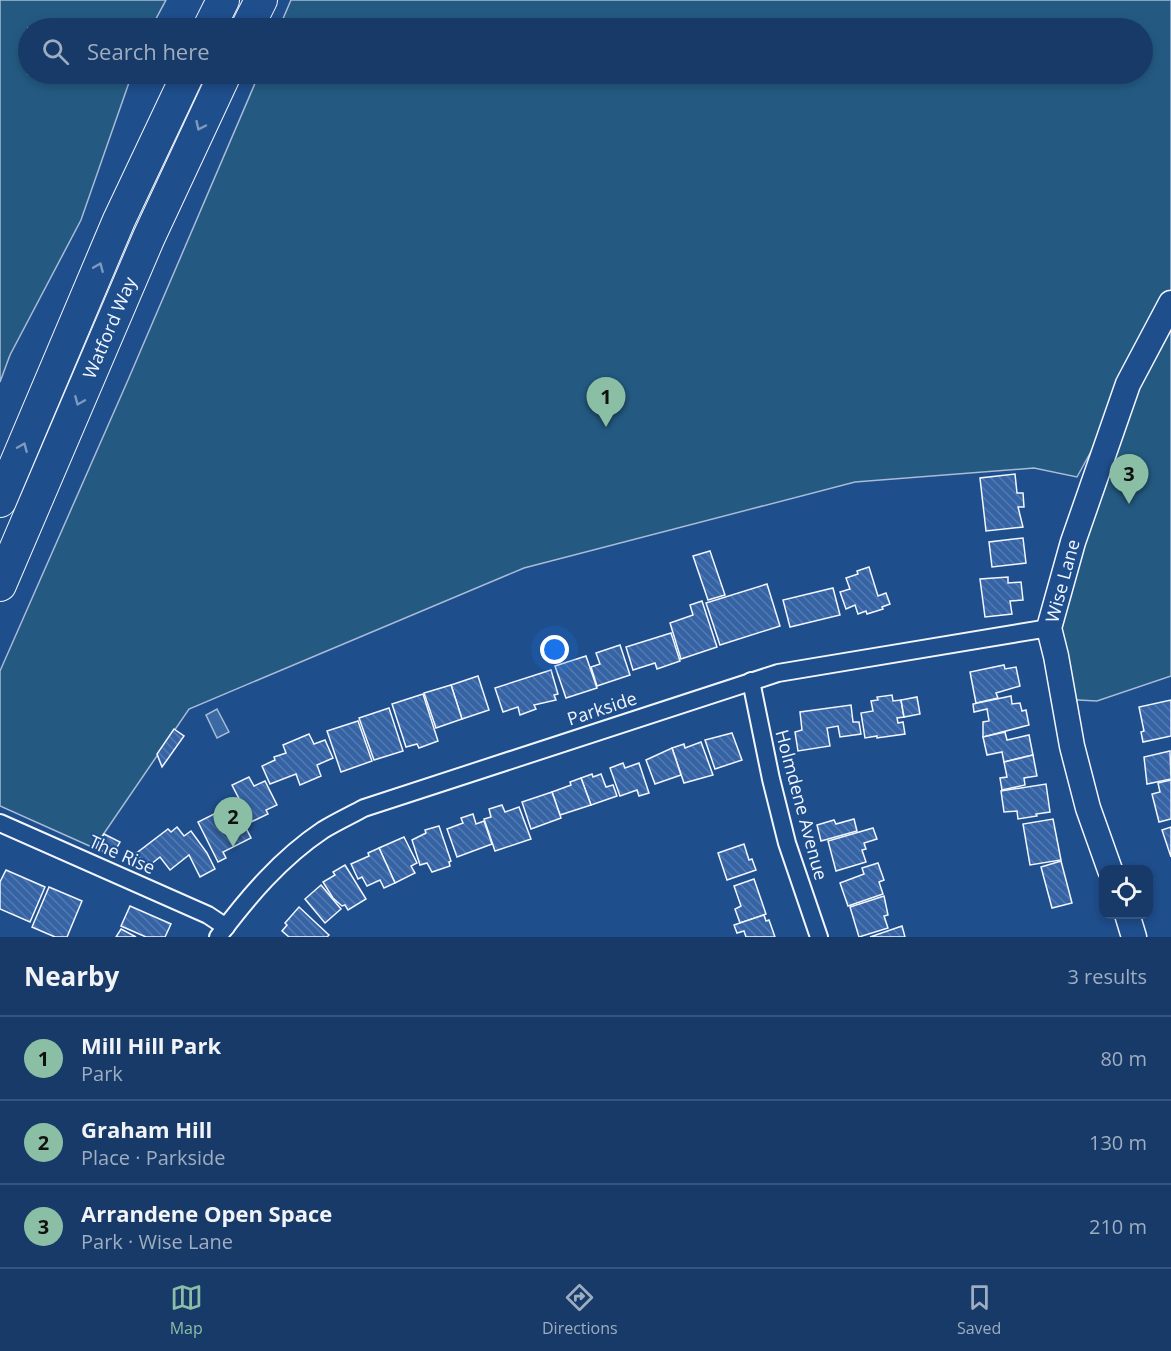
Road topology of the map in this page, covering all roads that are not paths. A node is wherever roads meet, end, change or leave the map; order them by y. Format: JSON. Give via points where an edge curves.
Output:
{"nodes":[{"id":1,"x":223,"y":0,"type":"edge"},
{"id":2,"x":261,"y":0,"type":"edge"},
{"id":3,"x":214,"y":18,"type":"edge"},
{"id":4,"x":252,"y":18,"type":"edge"},
{"id":5,"x":183,"y":84,"type":"edge"},
{"id":6,"x":220,"y":84,"type":"edge"},
{"id":7,"x":1171,"y":303,"type":"edge"},
{"id":8,"x":0,"y":501,"type":"edge"},
{"id":9,"x":0,"y":585,"type":"edge"},
{"id":10,"x":1049,"y":627,"type":"junction"},
{"id":11,"x":751,"y":681,"type":"junction"},
{"id":12,"x":0,"y":823,"type":"edge"},
{"id":13,"x":1108,"y":865,"type":"edge"},
{"id":14,"x":1128,"y":919,"type":"edge"},
{"id":15,"x":222,"y":932,"type":"edge"},
{"id":16,"x":819,"y":937,"type":"edge"},
{"id":17,"x":1134,"y":937,"type":"edge"}],
"edges":[{"from":1,"to":3,"type":"highway"},
{"from":2,"to":4,"type":"highway"},
{"from":8,"to":5,"type":"highway","name":"Watford Way","one_way":true,"via":[[119,220]]},
{"from":6,"to":9,"type":"highway","name":"Watford Way","one_way":true,"via":[[149,237]]},
{"from":7,"to":10,"type":"street","name":"Wise Lane","via":[[1128,384],[1072,542]]},
{"from":10,"to":11,"type":"street","name":"Parkside","via":[[778,673]]},
{"from":10,"to":13,"type":"street","name":"Wise Lane","via":[[1072,746]]},
{"from":11,"to":15,"type":"street","name":"Parkside","via":[[364,808],[292,854],[256,888]]},
{"from":11,"to":16,"type":"street","name":"Holmdene Avenue","via":[[787,843]]},
{"from":12,"to":15,"type":"street","name":"The Rise","via":[[208,915]]},
{"from":14,"to":17,"type":"street"}]}
